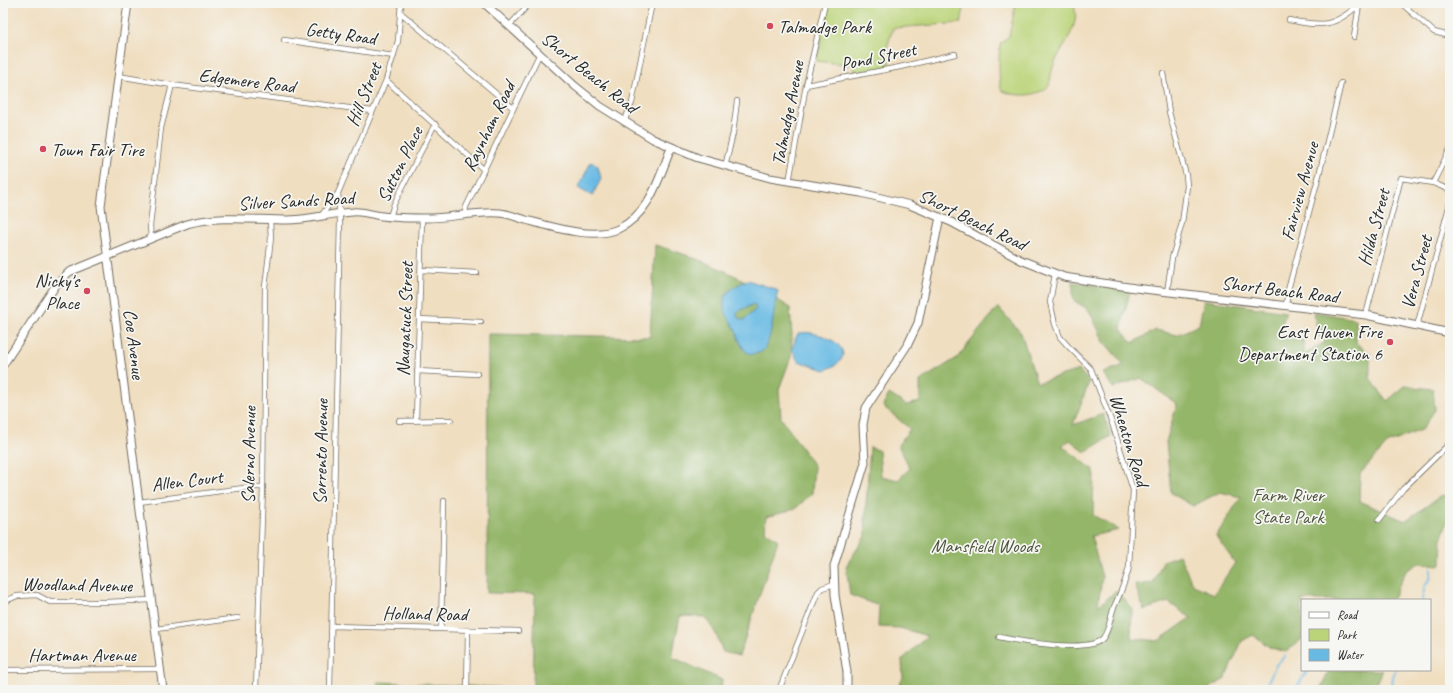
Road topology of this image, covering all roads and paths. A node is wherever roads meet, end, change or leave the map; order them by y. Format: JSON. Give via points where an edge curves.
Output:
{"nodes":[{"id":1,"x":128,"y":3,"type":"edge"},
{"id":2,"x":401,"y":3,"type":"edge"},
{"id":3,"x":484,"y":3,"type":"edge"},
{"id":4,"x":530,"y":3,"type":"edge"},
{"id":5,"x":652,"y":3,"type":"edge"},
{"id":6,"x":825,"y":3,"type":"edge"},
{"id":7,"x":1401,"y":3,"type":"edge"},
{"id":8,"x":1360,"y":4,"type":"edge"},
{"id":9,"x":401,"y":13,"type":"junction"},
{"id":10,"x":1289,"y":20,"type":"dead end"},
{"id":11,"x":509,"y":26,"type":"junction"},
{"id":12,"x":1450,"y":36,"type":"edge"},
{"id":13,"x":1354,"y":37,"type":"dead end"},
{"id":14,"x":284,"y":40,"type":"dead end"},
{"id":15,"x":540,"y":54,"type":"junction"},
{"id":16,"x":955,"y":54,"type":"dead end"},
{"id":17,"x":394,"y":56,"type":"junction"},
{"id":18,"x":1163,"y":73,"type":"dead end"},
{"id":19,"x":118,"y":76,"type":"junction"},
{"id":20,"x":386,"y":80,"type":"junction"},
{"id":21,"x":1341,"y":83,"type":"dead end"},
{"id":22,"x":172,"y":85,"type":"junction"},
{"id":23,"x":806,"y":85,"type":"junction"},
{"id":24,"x":737,"y":101,"type":"dead end"},
{"id":25,"x":513,"y":108,"type":"junction"},
{"id":26,"x":372,"y":111,"type":"junction"},
{"id":27,"x":624,"y":122,"type":"junction"},
{"id":28,"x":435,"y":124,"type":"junction"},
{"id":29,"x":671,"y":148,"type":"junction"},
{"id":30,"x":1450,"y":149,"type":"edge"},
{"id":31,"x":725,"y":167,"type":"junction"},
{"id":32,"x":483,"y":169,"type":"junction"},
{"id":33,"x":789,"y":182,"type":"junction"},
{"id":34,"x":1433,"y":183,"type":"junction"},
{"id":35,"x":1450,"y":190,"type":"edge"},
{"id":36,"x":338,"y":193,"type":"junction"},
{"id":37,"x":1450,"y":203,"type":"edge"},
{"id":38,"x":465,"y":213,"type":"junction"},
{"id":39,"x":339,"y":214,"type":"junction"},
{"id":40,"x":390,"y":217,"type":"junction"},
{"id":41,"x":940,"y":217,"type":"junction"},
{"id":42,"x":320,"y":218,"type":"junction"},
{"id":43,"x":422,"y":218,"type":"junction"},
{"id":44,"x":270,"y":220,"type":"junction"},
{"id":45,"x":151,"y":238,"type":"junction"},
{"id":46,"x":107,"y":256,"type":"junction"},
{"id":47,"x":422,"y":270,"type":"junction"},
{"id":48,"x":477,"y":273,"type":"dead end"},
{"id":49,"x":1055,"y":274,"type":"junction"},
{"id":50,"x":1167,"y":292,"type":"junction"},
{"id":51,"x":1286,"y":306,"type":"junction"},
{"id":52,"x":1366,"y":315,"type":"junction"},
{"id":53,"x":419,"y":319,"type":"junction"},
{"id":54,"x":481,"y":322,"type":"dead end"},
{"id":55,"x":1417,"y":326,"type":"junction"},
{"id":56,"x":1450,"y":333,"type":"edge"},
{"id":57,"x":3,"y":365,"type":"edge"},
{"id":58,"x":417,"y":371,"type":"junction"},
{"id":59,"x":477,"y":374,"type":"dead end"},
{"id":60,"x":416,"y":420,"type":"junction"},
{"id":61,"x":451,"y":420,"type":"dead end"},
{"id":62,"x":399,"y":421,"type":"dead end"},
{"id":63,"x":1450,"y":443,"type":"edge"},
{"id":64,"x":263,"y":487,"type":"junction"},
{"id":65,"x":139,"y":502,"type":"junction"},
{"id":66,"x":444,"y":502,"type":"dead end"},
{"id":67,"x":1378,"y":520,"type":"dead end"},
{"id":68,"x":834,"y":584,"type":"junction"},
{"id":69,"x":152,"y":600,"type":"junction"},
{"id":70,"x":3,"y":602,"type":"edge"},
{"id":71,"x":238,"y":618,"type":"dead end"},
{"id":72,"x":332,"y":626,"type":"junction"},
{"id":73,"x":442,"y":628,"type":"junction"},
{"id":74,"x":156,"y":629,"type":"junction"},
{"id":75,"x":468,"y":630,"type":"junction"},
{"id":76,"x":518,"y":631,"type":"dead end"},
{"id":77,"x":999,"y":637,"type":"dead end"},
{"id":78,"x":161,"y":669,"type":"junction"},
{"id":79,"x":3,"y":670,"type":"edge"},
{"id":80,"x":163,"y":690,"type":"edge"},
{"id":81,"x":256,"y":690,"type":"edge"},
{"id":82,"x":330,"y":690,"type":"edge"},
{"id":83,"x":467,"y":690,"type":"edge"},
{"id":84,"x":779,"y":690,"type":"edge"},
{"id":85,"x":847,"y":690,"type":"edge"}],
"edges":[{"from":1,"to":19,"type":"main road","name":"Coe Avenue"},
{"from":2,"to":9,"type":"street","name":"Hill Street"},
{"from":3,"to":11,"type":"main road","name":"Short Beach Road"},
{"from":4,"to":11,"type":"street"},
{"from":5,"to":27,"type":"street","via":[[632,103]]},
{"from":6,"to":23,"type":"street","name":"Talmadge Avenue"},
{"from":7,"to":12,"type":"street","via":[[1434,32]]},
{"from":8,"to":10,"type":"street","via":[[1342,18],[1323,25]]},
{"from":8,"to":13,"type":"street"},
{"from":9,"to":17,"type":"street","name":"Hill Street"},
{"from":9,"to":25,"type":"street"},
{"from":11,"to":15,"type":"main road","name":"Short Beach Road"},
{"from":14,"to":17,"type":"street","name":"Getty Road"},
{"from":15,"to":25,"type":"street","name":"Raynham Road"},
{"from":15,"to":27,"type":"main road","name":"Short Beach Road","via":[[575,86]]},
{"from":16,"to":23,"type":"street","name":"Pond Street"},
{"from":17,"to":20,"type":"street","name":"Hill Street"},
{"from":18,"to":50,"type":"street","via":[[1169,112],[1187,186]]},
{"from":19,"to":22,"type":"street","name":"Edgemere Road"},
{"from":19,"to":46,"type":"main road","name":"Coe Avenue","via":[[101,206]]},
{"from":20,"to":26,"type":"street","name":"Hill Street"},
{"from":20,"to":28,"type":"street"},
{"from":21,"to":51,"type":"street","name":"Fairview Avenue"},
{"from":22,"to":26,"type":"street","name":"Edgemere Road"},
{"from":22,"to":45,"type":"street","via":[[162,128],[150,226]]},
{"from":23,"to":33,"type":"street","name":"Talmadge Avenue"},
{"from":24,"to":31,"type":"street"},
{"from":25,"to":32,"type":"street","name":"Raynham Road"},
{"from":26,"to":36,"type":"street","name":"Hill Street"},
{"from":27,"to":29,"type":"main road","name":"Short Beach Road"},
{"from":28,"to":32,"type":"street"},
{"from":28,"to":40,"type":"street","name":"Sutton Place","via":[[394,204]]},
{"from":29,"to":31,"type":"main road","name":"Short Beach Road"},
{"from":29,"to":38,"type":"main road","name":"Silver Sands Road","via":[[648,202],[634,218],[616,230],[590,233],[545,225],[502,213]]},
{"from":30,"to":34,"type":"street"},
{"from":31,"to":33,"type":"main road","name":"Short Beach Road"},
{"from":32,"to":38,"type":"street","name":"Raynham Road"},
{"from":33,"to":41,"type":"main road","name":"Short Beach Road","via":[[877,196]]},
{"from":34,"to":35,"type":"street"},
{"from":34,"to":52,"type":"street","name":"Hilda Street","via":[[1401,178]]},
{"from":36,"to":39,"type":"street","name":"Hill Street"},
{"from":36,"to":42,"type":"street","name":"Hill Street"},
{"from":37,"to":55,"type":"street","name":"Vera Street"},
{"from":38,"to":43,"type":"main road","name":"Silver Sands Road"},
{"from":39,"to":40,"type":"main road","name":"Silver Sands Road","via":[[358,212]]},
{"from":39,"to":42,"type":"main road","name":"Silver Sands Road"},
{"from":39,"to":72,"type":"street","name":"Sorrento Avenue"},
{"from":40,"to":43,"type":"main road","name":"Silver Sands Road"},
{"from":41,"to":49,"type":"main road","name":"Short Beach Road","via":[[1021,260]]},
{"from":41,"to":68,"type":"main road","via":[[918,323],[908,344],[866,408],[863,425],[865,463],[836,556]]},
{"from":42,"to":44,"type":"main road","name":"Silver Sands Road"},
{"from":43,"to":47,"type":"street","name":"Naugatuck Street"},
{"from":44,"to":45,"type":"main road","name":"Silver Sands Road","via":[[196,221]]},
{"from":44,"to":64,"type":"street","name":"Salerno Avenue","via":[[271,238],[265,287]]},
{"from":45,"to":46,"type":"main road","name":"Silver Sands Road"},
{"from":46,"to":57,"type":"main road","name":"Silver Sands Road","via":[[76,268],[62,278]]},
{"from":46,"to":65,"type":"main road","name":"Coe Avenue"},
{"from":47,"to":48,"type":"street"},
{"from":47,"to":53,"type":"street","name":"Naugatuck Street"},
{"from":49,"to":50,"type":"main road","name":"Short Beach Road","via":[[1088,282]]},
{"from":49,"to":77,"type":"street","name":"Wheaton Road","via":[[1050,302],[1055,324],[1060,337],[1091,369],[1112,423],[1133,490],[1129,567],[1108,628],[1097,643],[1074,646],[1020,642]]},
{"from":50,"to":51,"type":"main road","name":"Short Beach Road"},
{"from":51,"to":52,"type":"main road","name":"Short Beach Road"},
{"from":52,"to":55,"type":"main road","name":"Short Beach Road"},
{"from":53,"to":54,"type":"street"},
{"from":53,"to":58,"type":"street","name":"Naugatuck Street"},
{"from":55,"to":56,"type":"main road","name":"Short Beach Road"},
{"from":58,"to":59,"type":"street"},
{"from":58,"to":60,"type":"street","name":"Naugatuck Street"},
{"from":60,"to":61,"type":"street"},
{"from":60,"to":62,"type":"street"},
{"from":63,"to":67,"type":"street","via":[[1403,489]]},
{"from":64,"to":65,"type":"street","name":"Allen Court"},
{"from":64,"to":81,"type":"street","name":"Salerno Avenue"},
{"from":65,"to":69,"type":"main road","name":"Coe Avenue"},
{"from":66,"to":73,"type":"street"},
{"from":68,"to":84,"type":"street","via":[[818,592]]},
{"from":68,"to":85,"type":"main road","via":[[847,672]]},
{"from":69,"to":70,"type":"street","name":"Woodland Avenue","via":[[50,602],[37,595],[17,596]]},
{"from":69,"to":74,"type":"main road","name":"Coe Avenue"},
{"from":71,"to":74,"type":"street"},
{"from":72,"to":73,"type":"street","name":"Holland Road"},
{"from":72,"to":82,"type":"street","name":"Sorrento Avenue"},
{"from":73,"to":75,"type":"street","name":"Holland Road"},
{"from":74,"to":78,"type":"main road","name":"Coe Avenue"},
{"from":75,"to":76,"type":"street","name":"Holland Road"},
{"from":75,"to":83,"type":"street"},
{"from":78,"to":79,"type":"street","name":"Hartman Avenue"},
{"from":78,"to":80,"type":"main road","name":"Coe Avenue"}]}
